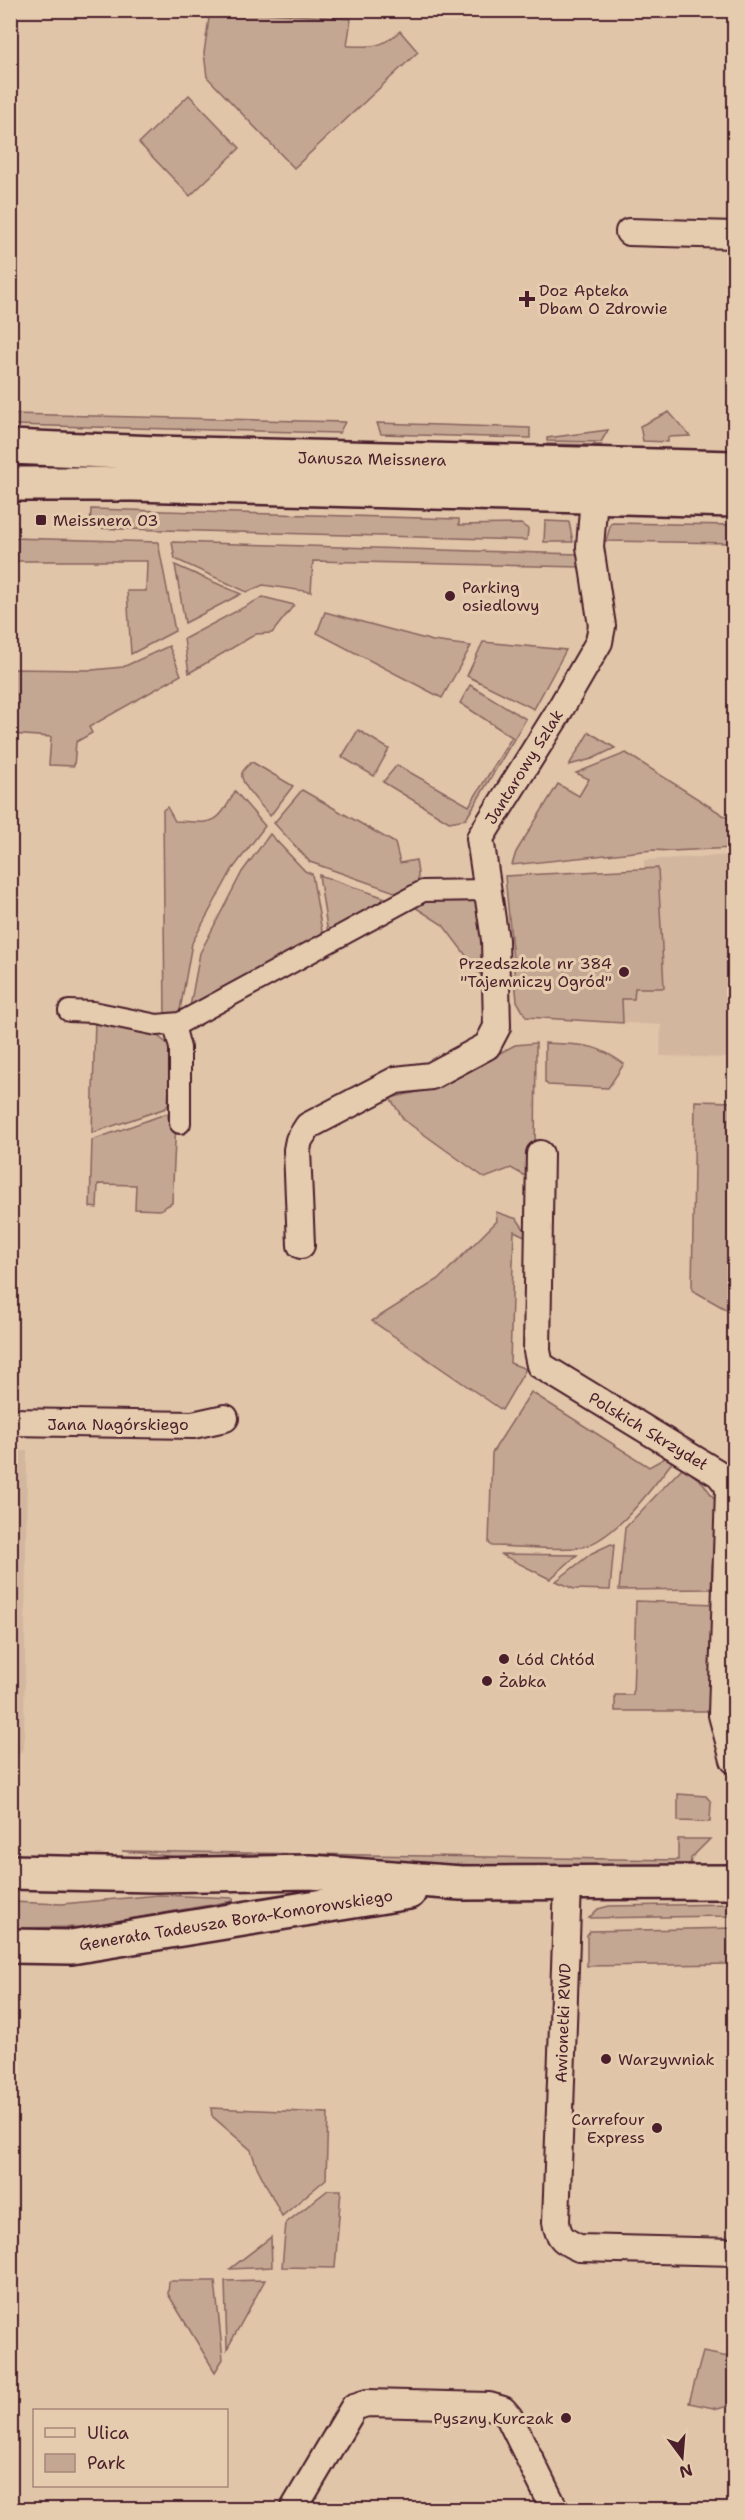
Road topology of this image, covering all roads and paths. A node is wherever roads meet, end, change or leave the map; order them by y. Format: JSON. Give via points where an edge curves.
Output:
{"nodes":[{"id":1,"x":628,"y":231,"type":"dead end"},
{"id":2,"x":735,"y":235,"type":"edge"},
{"id":3,"x":10,"y":447,"type":"edge"},
{"id":4,"x":622,"y":466,"type":"junction"},
{"id":5,"x":735,"y":468,"type":"edge"},
{"id":6,"x":10,"y":484,"type":"edge"},
{"id":7,"x":594,"y":497,"type":"junction"},
{"id":8,"x":735,"y":500,"type":"edge"},
{"id":9,"x":488,"y":890,"type":"junction"},
{"id":10,"x":69,"y":1011,"type":"dead end"},
{"id":11,"x":174,"y":1024,"type":"junction"},
{"id":12,"x":180,"y":1123,"type":"dead end"},
{"id":13,"x":540,"y":1154,"type":"dead end"},
{"id":14,"x":301,"y":1245,"type":"dead end"},
{"id":15,"x":225,"y":1418,"type":"dead end"},
{"id":16,"x":10,"y":1422,"type":"edge"},
{"id":17,"x":735,"y":1760,"type":"edge"},
{"id":18,"x":10,"y":1872,"type":"edge"},
{"id":19,"x":735,"y":1882,"type":"edge"},
{"id":20,"x":461,"y":1883,"type":"junction"},
{"id":21,"x":568,"y":1883,"type":"junction"},
{"id":22,"x":10,"y":1946,"type":"edge"},
{"id":23,"x":735,"y":2252,"type":"edge"},
{"id":24,"x":292,"y":2510,"type":"edge"},
{"id":25,"x":555,"y":2510,"type":"edge"}],
"edges":[{"from":1,"to":2,"type":"street"},
{"from":3,"to":4,"type":"street","name":"Janusza Meissnera"},
{"from":4,"to":5,"type":"street","name":"Janusza Meissnera"},
{"from":4,"to":7,"type":"street"},
{"from":6,"to":7,"type":"street","name":"Janusza Meissnera"},
{"from":7,"to":8,"type":"street","name":"Janusza Meissnera"},
{"from":7,"to":9,"type":"street","name":"Jantarowy Szlak","via":[[590,547],[602,632],[565,703],[482,834],[480,846]]},
{"from":9,"to":11,"type":"street","via":[[423,891]]},
{"from":9,"to":14,"type":"street","name":"Jantarowy Szlak","via":[[495,940],[497,1027],[492,1040],[431,1076],[396,1080],[308,1125],[297,1150]]},
{"from":10,"to":11,"type":"street","via":[[149,1024]]},
{"from":11,"to":12,"type":"street","via":[[180,1048]]},
{"from":13,"to":17,"type":"street","name":"Polskich Skrzydeł","via":[[540,1365],[719,1474],[729,1490],[722,1715]]},
{"from":15,"to":16,"type":"street","name":"Jana Nagórskiego","via":[[193,1425]]},
{"from":18,"to":20,"type":"street","name":"Generała Tadeusza Bora-Komorowskiego","via":[[310,1872]]},
{"from":19,"to":21,"type":"street","name":"Generała Tadeusza Bora-Komorowskiego"},
{"from":20,"to":21,"type":"street","name":"Generała Tadeusza Bora-Komorowskiego"},
{"from":20,"to":22,"type":"street","name":"Generała Tadeusza Bora-Komorowskiego","via":[[71,1947]]},
{"from":21,"to":23,"type":"street","name":"Awionetki RWD","via":[[556,2222],[559,2236],[579,2248]]},
{"from":24,"to":25,"type":"street","via":[[354,2408],[367,2403],[489,2406],[502,2410]]}]}
